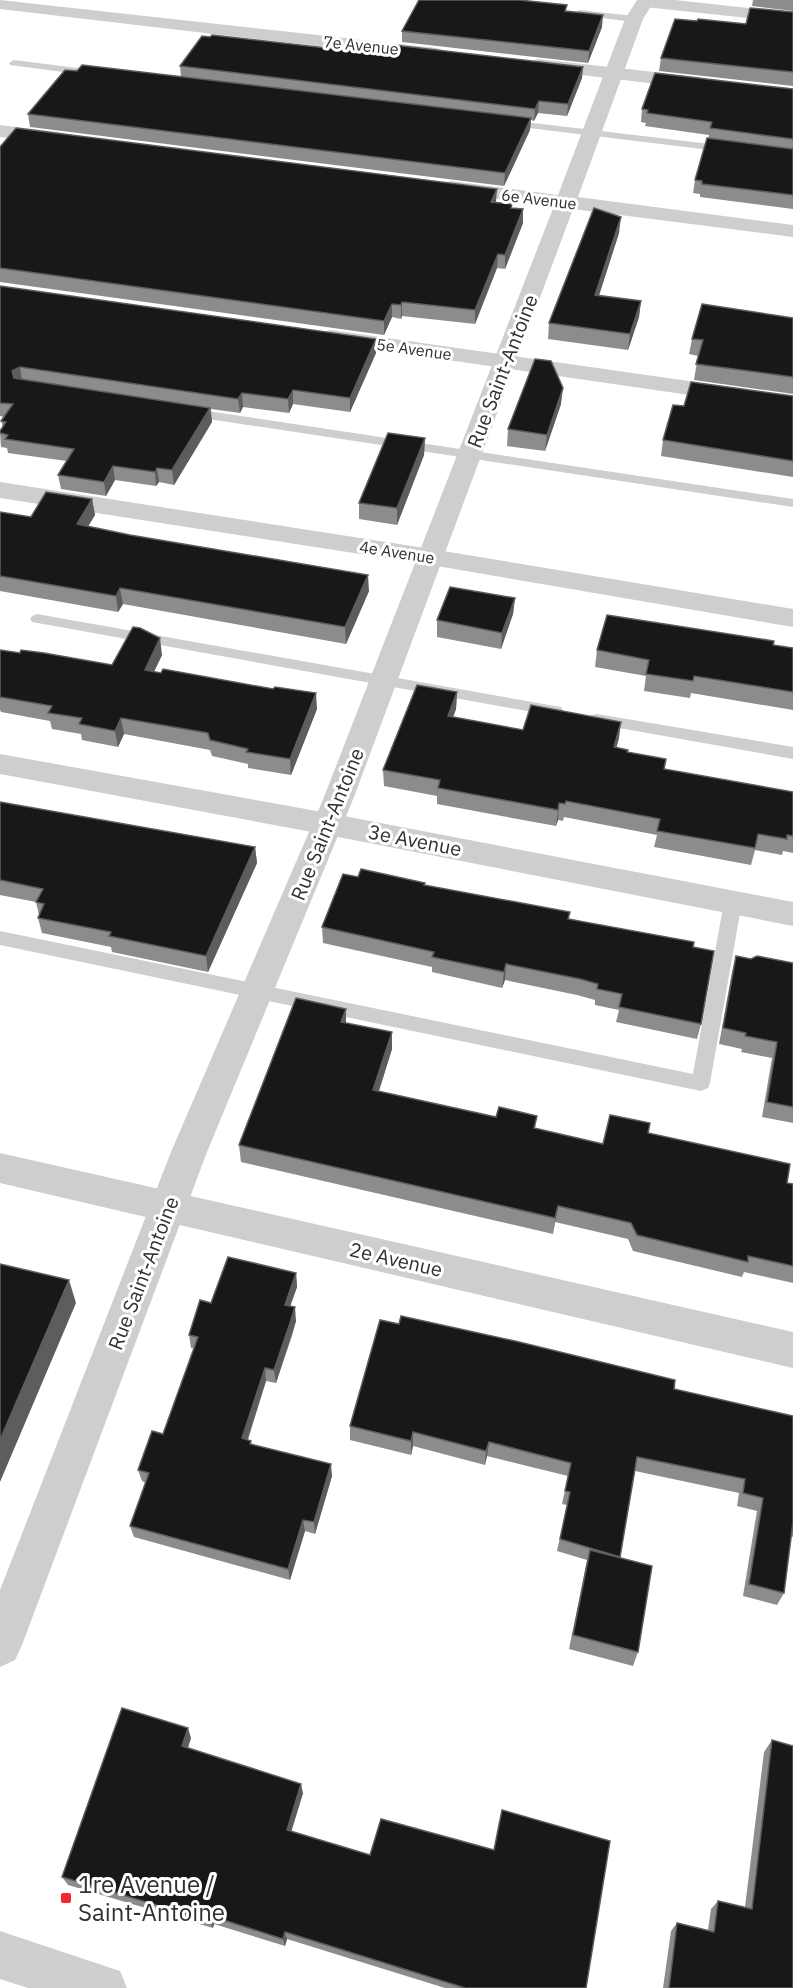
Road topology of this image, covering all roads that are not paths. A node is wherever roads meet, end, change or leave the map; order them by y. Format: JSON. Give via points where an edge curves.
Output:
{"nodes":[{"id":1,"x":646,"y":1,"type":"edge"},
{"id":2,"x":0,"y":4,"type":"edge"},
{"id":3,"x":573,"y":12,"type":"edge"},
{"id":4,"x":793,"y":18,"type":"edge"},
{"id":5,"x":634,"y":19,"type":"junction"},
{"id":6,"x":451,"y":55,"type":"edge"},
{"id":7,"x":14,"y":63,"type":"dead end"},
{"id":8,"x":522,"y":63,"type":"edge"},
{"id":9,"x":613,"y":74,"type":"junction"},
{"id":10,"x":109,"y":75,"type":"edge"},
{"id":11,"x":722,"y":86,"type":"edge"},
{"id":12,"x":500,"y":122,"type":"edge"},
{"id":13,"x":0,"y":131,"type":"edge"},
{"id":14,"x":591,"y":133,"type":"junction"},
{"id":15,"x":82,"y":141,"type":"edge"},
{"id":16,"x":735,"y":150,"type":"edge"},
{"id":17,"x":435,"y":185,"type":"edge"},
{"id":18,"x":566,"y":202,"type":"junction"},
{"id":19,"x":793,"y":231,"type":"edge"},
{"id":20,"x":315,"y":335,"type":"edge"},
{"id":21,"x":506,"y":362,"type":"junction"},
{"id":22,"x":793,"y":403,"type":"edge"},
{"id":23,"x":173,"y":410,"type":"edge"},
{"id":24,"x":471,"y":454,"type":"junction"},
{"id":25,"x":0,"y":490,"type":"edge"},
{"id":26,"x":793,"y":503,"type":"edge"},
{"id":27,"x":431,"y":558,"type":"junction"},
{"id":28,"x":793,"y":618,"type":"edge"},
{"id":29,"x":37,"y":619,"type":"dead end"},
{"id":30,"x":383,"y":681,"type":"junction"},
{"id":31,"x":793,"y":753,"type":"edge"},
{"id":32,"x":0,"y":764,"type":"edge"},
{"id":33,"x":328,"y":824,"type":"junction"},
{"id":34,"x":733,"y":902,"type":"junction"},
{"id":35,"x":793,"y":914,"type":"edge"},
{"id":36,"x":0,"y":938,"type":"edge"},
{"id":37,"x":258,"y":991,"type":"junction"},
{"id":38,"x":0,"y":1168,"type":"edge"},
{"id":39,"x":168,"y":1207,"type":"junction"},
{"id":40,"x":793,"y":1350,"type":"edge"},
{"id":41,"x":0,"y":1645,"type":"edge"},
{"id":42,"x":0,"y":1955,"type":"edge"},
{"id":43,"x":103,"y":1988,"type":"edge"}],
"edges":[{"from":1,"to":4,"type":"street"},
{"from":1,"to":5,"type":"street","name":"Rue Saint-Antoine"},
{"from":2,"to":6,"type":"street","name":"7e Avenue"},
{"from":3,"to":5,"type":"lane"},
{"from":5,"to":9,"type":"street","name":"Rue Saint-Antoine"},
{"from":7,"to":10,"type":"lane"},
{"from":8,"to":9,"type":"street"},
{"from":9,"to":11,"type":"street"},
{"from":9,"to":14,"type":"street","name":"Rue Saint-Antoine"},
{"from":12,"to":14,"type":"lane"},
{"from":13,"to":15,"type":"street"},
{"from":14,"to":16,"type":"lane"},
{"from":14,"to":18,"type":"street","name":"Rue Saint-Antoine"},
{"from":17,"to":18,"type":"street","name":"6e Avenue"},
{"from":18,"to":19,"type":"street","name":"6e Avenue"},
{"from":18,"to":21,"type":"street","name":"Rue Saint-Antoine"},
{"from":20,"to":21,"type":"street","name":"5e Avenue"},
{"from":21,"to":22,"type":"street","name":"5e Avenue"},
{"from":21,"to":24,"type":"street","name":"Rue Saint-Antoine"},
{"from":23,"to":24,"type":"lane"},
{"from":24,"to":26,"type":"lane"},
{"from":24,"to":27,"type":"street","name":"Rue Saint-Antoine"},
{"from":25,"to":27,"type":"street","name":"4e Avenue"},
{"from":27,"to":28,"type":"street","name":"4e Avenue"},
{"from":27,"to":30,"type":"street","name":"Rue Saint-Antoine"},
{"from":29,"to":30,"type":"lane"},
{"from":30,"to":31,"type":"lane"},
{"from":30,"to":33,"type":"street","name":"Rue Saint-Antoine"},
{"from":32,"to":33,"type":"street","name":"3e Avenue"},
{"from":33,"to":34,"type":"street","name":"3e Avenue"},
{"from":33,"to":37,"type":"street","name":"Rue Saint-Antoine"},
{"from":34,"to":35,"type":"street","name":"3e Avenue"},
{"from":34,"to":37,"type":"lane","via":[[701,1083]]},
{"from":36,"to":37,"type":"lane"},
{"from":37,"to":39,"type":"street","name":"Rue Saint-Antoine"},
{"from":38,"to":39,"type":"street","name":"2e Avenue"},
{"from":39,"to":40,"type":"street","name":"2e Avenue"},
{"from":39,"to":41,"type":"street","name":"Rue Saint-Antoine"},
{"from":42,"to":43,"type":"street"}]}
